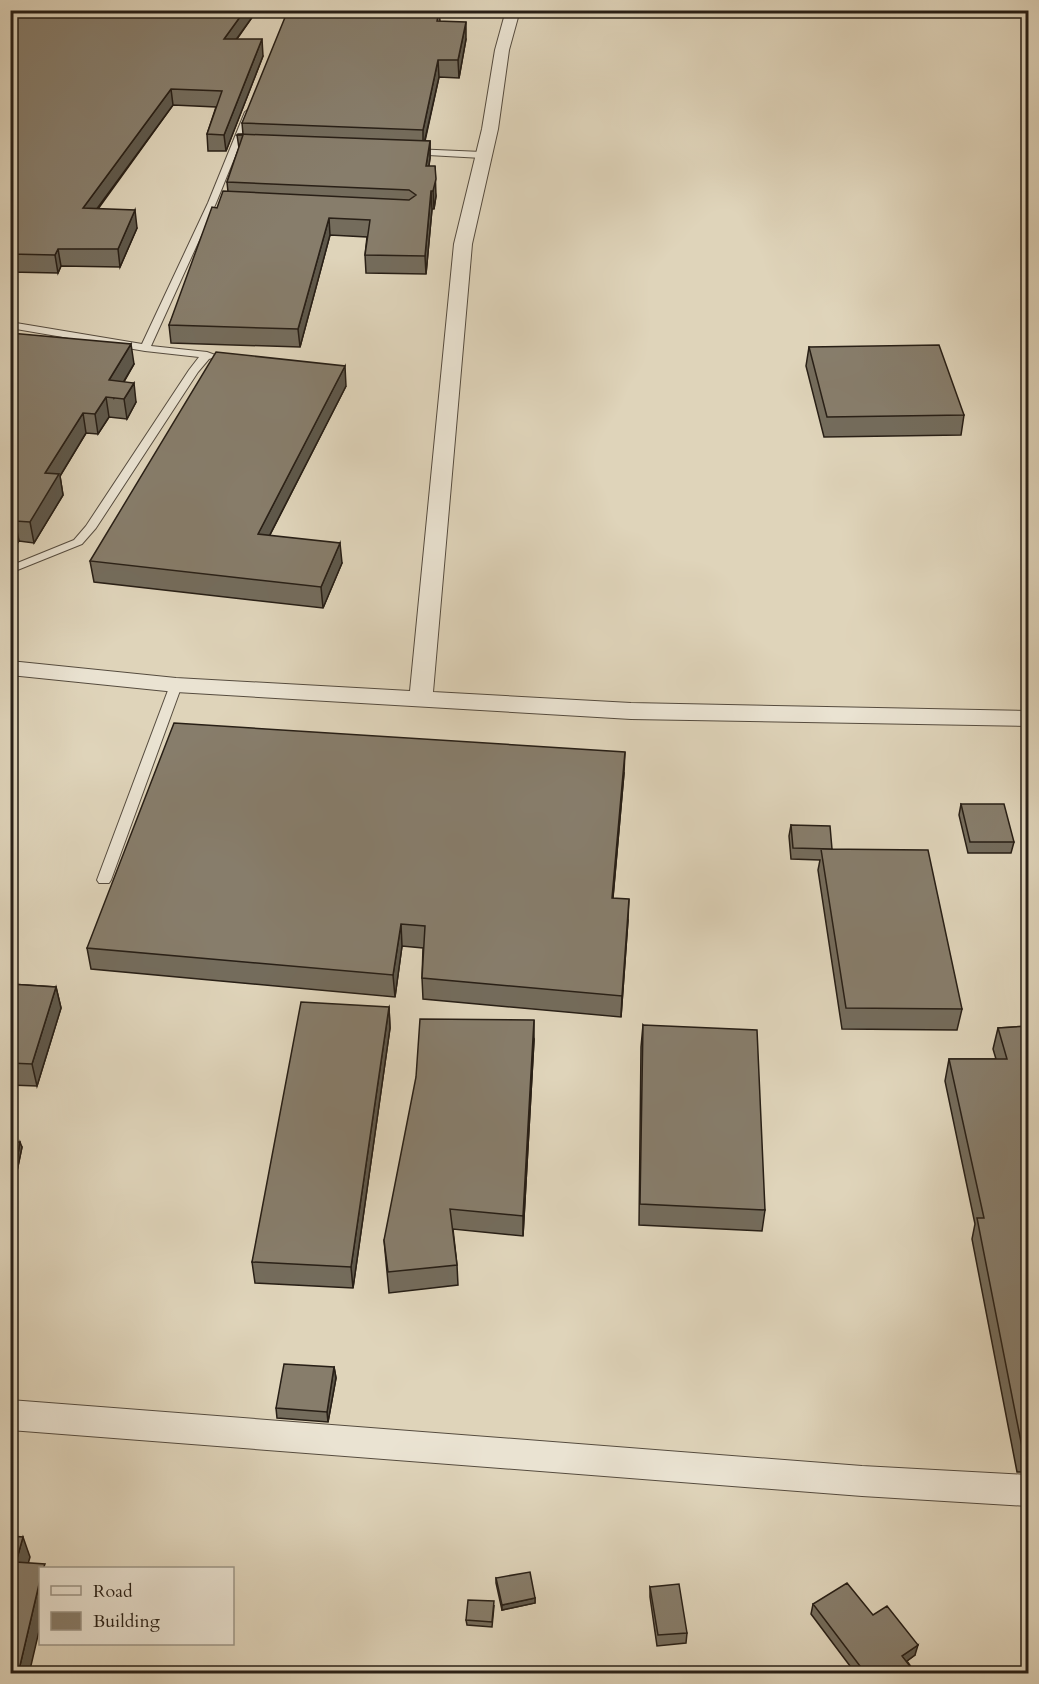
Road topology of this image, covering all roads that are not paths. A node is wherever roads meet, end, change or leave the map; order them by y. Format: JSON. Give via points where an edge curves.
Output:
{"nodes":[{"id":1,"x":513,"y":10,"type":"edge"},
{"id":2,"x":255,"y":97,"type":"edge"},
{"id":3,"x":234,"y":145,"type":"junction"},
{"id":4,"x":245,"y":145,"type":"edge"},
{"id":5,"x":404,"y":152,"type":"edge"},
{"id":6,"x":482,"y":155,"type":"junction"},
{"id":7,"x":212,"y":203,"type":"junction"},
{"id":8,"x":223,"y":203,"type":"edge"},
{"id":9,"x":10,"y":325,"type":"edge"},
{"id":10,"x":145,"y":348,"type":"junction"},
{"id":11,"x":207,"y":356,"type":"junction"},
{"id":12,"x":228,"y":357,"type":"edge"},
{"id":13,"x":10,"y":570,"type":"edge"},
{"id":14,"x":10,"y":668,"type":"edge"},
{"id":15,"x":176,"y":685,"type":"junction"},
{"id":16,"x":421,"y":699,"type":"junction"},
{"id":17,"x":1029,"y":719,"type":"edge"},
{"id":18,"x":104,"y":880,"type":"dead end"},
{"id":19,"x":10,"y":1415,"type":"edge"},
{"id":20,"x":1029,"y":1491,"type":"edge"}],
"edges":[{"from":1,"to":6,"type":"street"},
{"from":2,"to":3,"type":"lane"},
{"from":3,"to":4,"type":"lane"},
{"from":3,"to":7,"type":"lane"},
{"from":5,"to":6,"type":"lane"},
{"from":6,"to":16,"type":"street","via":[[463,244]]},
{"from":7,"to":8,"type":"lane"},
{"from":7,"to":10,"type":"lane"},
{"from":9,"to":10,"type":"lane"},
{"from":10,"to":11,"type":"lane"},
{"from":11,"to":12,"type":"lane"},
{"from":11,"to":13,"type":"lane","via":[[78,542]]},
{"from":14,"to":15,"type":"street"},
{"from":15,"to":16,"type":"street"},
{"from":15,"to":18,"type":"lane"},
{"from":16,"to":17,"type":"street","via":[[631,711]]},
{"from":19,"to":20,"type":"street"}]}
